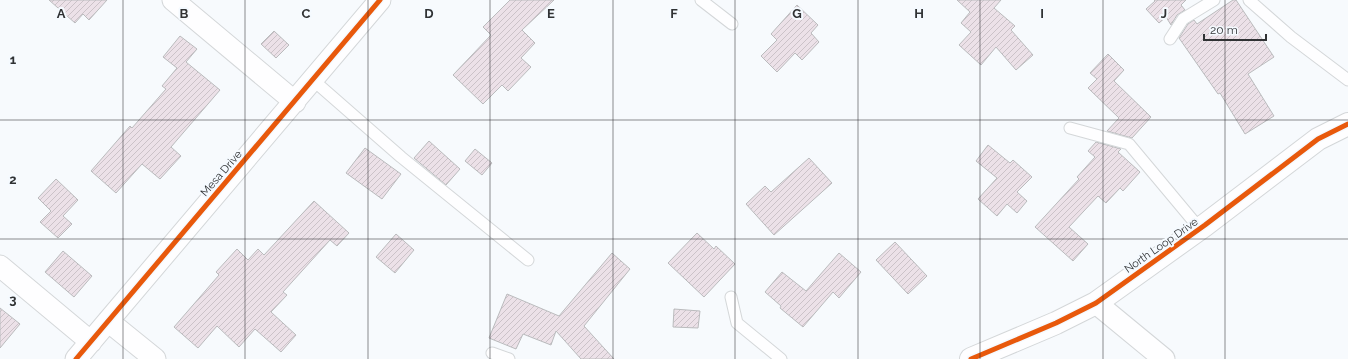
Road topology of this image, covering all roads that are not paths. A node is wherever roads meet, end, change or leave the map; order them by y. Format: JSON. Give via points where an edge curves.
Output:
{"nodes":[{"id":1,"x":173,"y":0,"type":"edge"},
{"id":2,"x":380,"y":0,"type":"edge"},
{"id":3,"x":702,"y":0,"type":"edge"},
{"id":4,"x":1214,"y":0,"type":"edge"},
{"id":5,"x":1249,"y":0,"type":"edge"},
{"id":6,"x":732,"y":24,"type":"dead end"},
{"id":7,"x":1170,"y":39,"type":"dead end"},
{"id":8,"x":313,"y":80,"type":"junction"},
{"id":9,"x":1348,"y":80,"type":"edge"},
{"id":10,"x":295,"y":102,"type":"junction"},
{"id":11,"x":1348,"y":124,"type":"edge"},
{"id":12,"x":1070,"y":128,"type":"dead end"},
{"id":13,"x":1200,"y":229,"type":"junction"},
{"id":14,"x":528,"y":260,"type":"dead end"},
{"id":15,"x":0,"y":266,"type":"edge"},
{"id":16,"x":731,"y":297,"type":"dead end"},
{"id":17,"x":1096,"y":303,"type":"junction"},
{"id":18,"x":108,"y":321,"type":"junction"},
{"id":19,"x":90,"y":342,"type":"junction"},
{"id":20,"x":492,"y":353,"type":"dead end"},
{"id":21,"x":76,"y":359,"type":"edge"},
{"id":22,"x":155,"y":359,"type":"edge"},
{"id":23,"x":509,"y":359,"type":"edge"},
{"id":24,"x":781,"y":359,"type":"edge"},
{"id":25,"x":971,"y":359,"type":"edge"},
{"id":26,"x":1164,"y":359,"type":"edge"}],
"edges":[{"from":1,"to":10,"type":"street"},
{"from":2,"to":8,"type":"street","name":"Mesa Drive"},
{"from":3,"to":6,"type":"lane"},
{"from":4,"to":7,"type":"lane","via":[[1184,19]]},
{"from":5,"to":9,"type":"lane","via":[[1291,37]]},
{"from":8,"to":10,"type":"street","name":"Mesa Drive"},
{"from":8,"to":14,"type":"lane","via":[[401,157]]},
{"from":10,"to":18,"type":"street","name":"Mesa Drive"},
{"from":11,"to":13,"type":"street","name":"North Loop Drive","via":[[1318,140]]},
{"from":12,"to":13,"type":"lane","via":[[1129,144]]},
{"from":13,"to":17,"type":"street","name":"North Loop Drive"},
{"from":15,"to":19,"type":"street"},
{"from":16,"to":24,"type":"lane","via":[[737,323]]},
{"from":17,"to":25,"type":"street","name":"North Loop Drive"},
{"from":17,"to":26,"type":"street"},
{"from":18,"to":19,"type":"street","name":"Mesa Drive"},
{"from":18,"to":22,"type":"street"},
{"from":19,"to":21,"type":"street","name":"Mesa Drive"},
{"from":20,"to":23,"type":"lane"}]}
